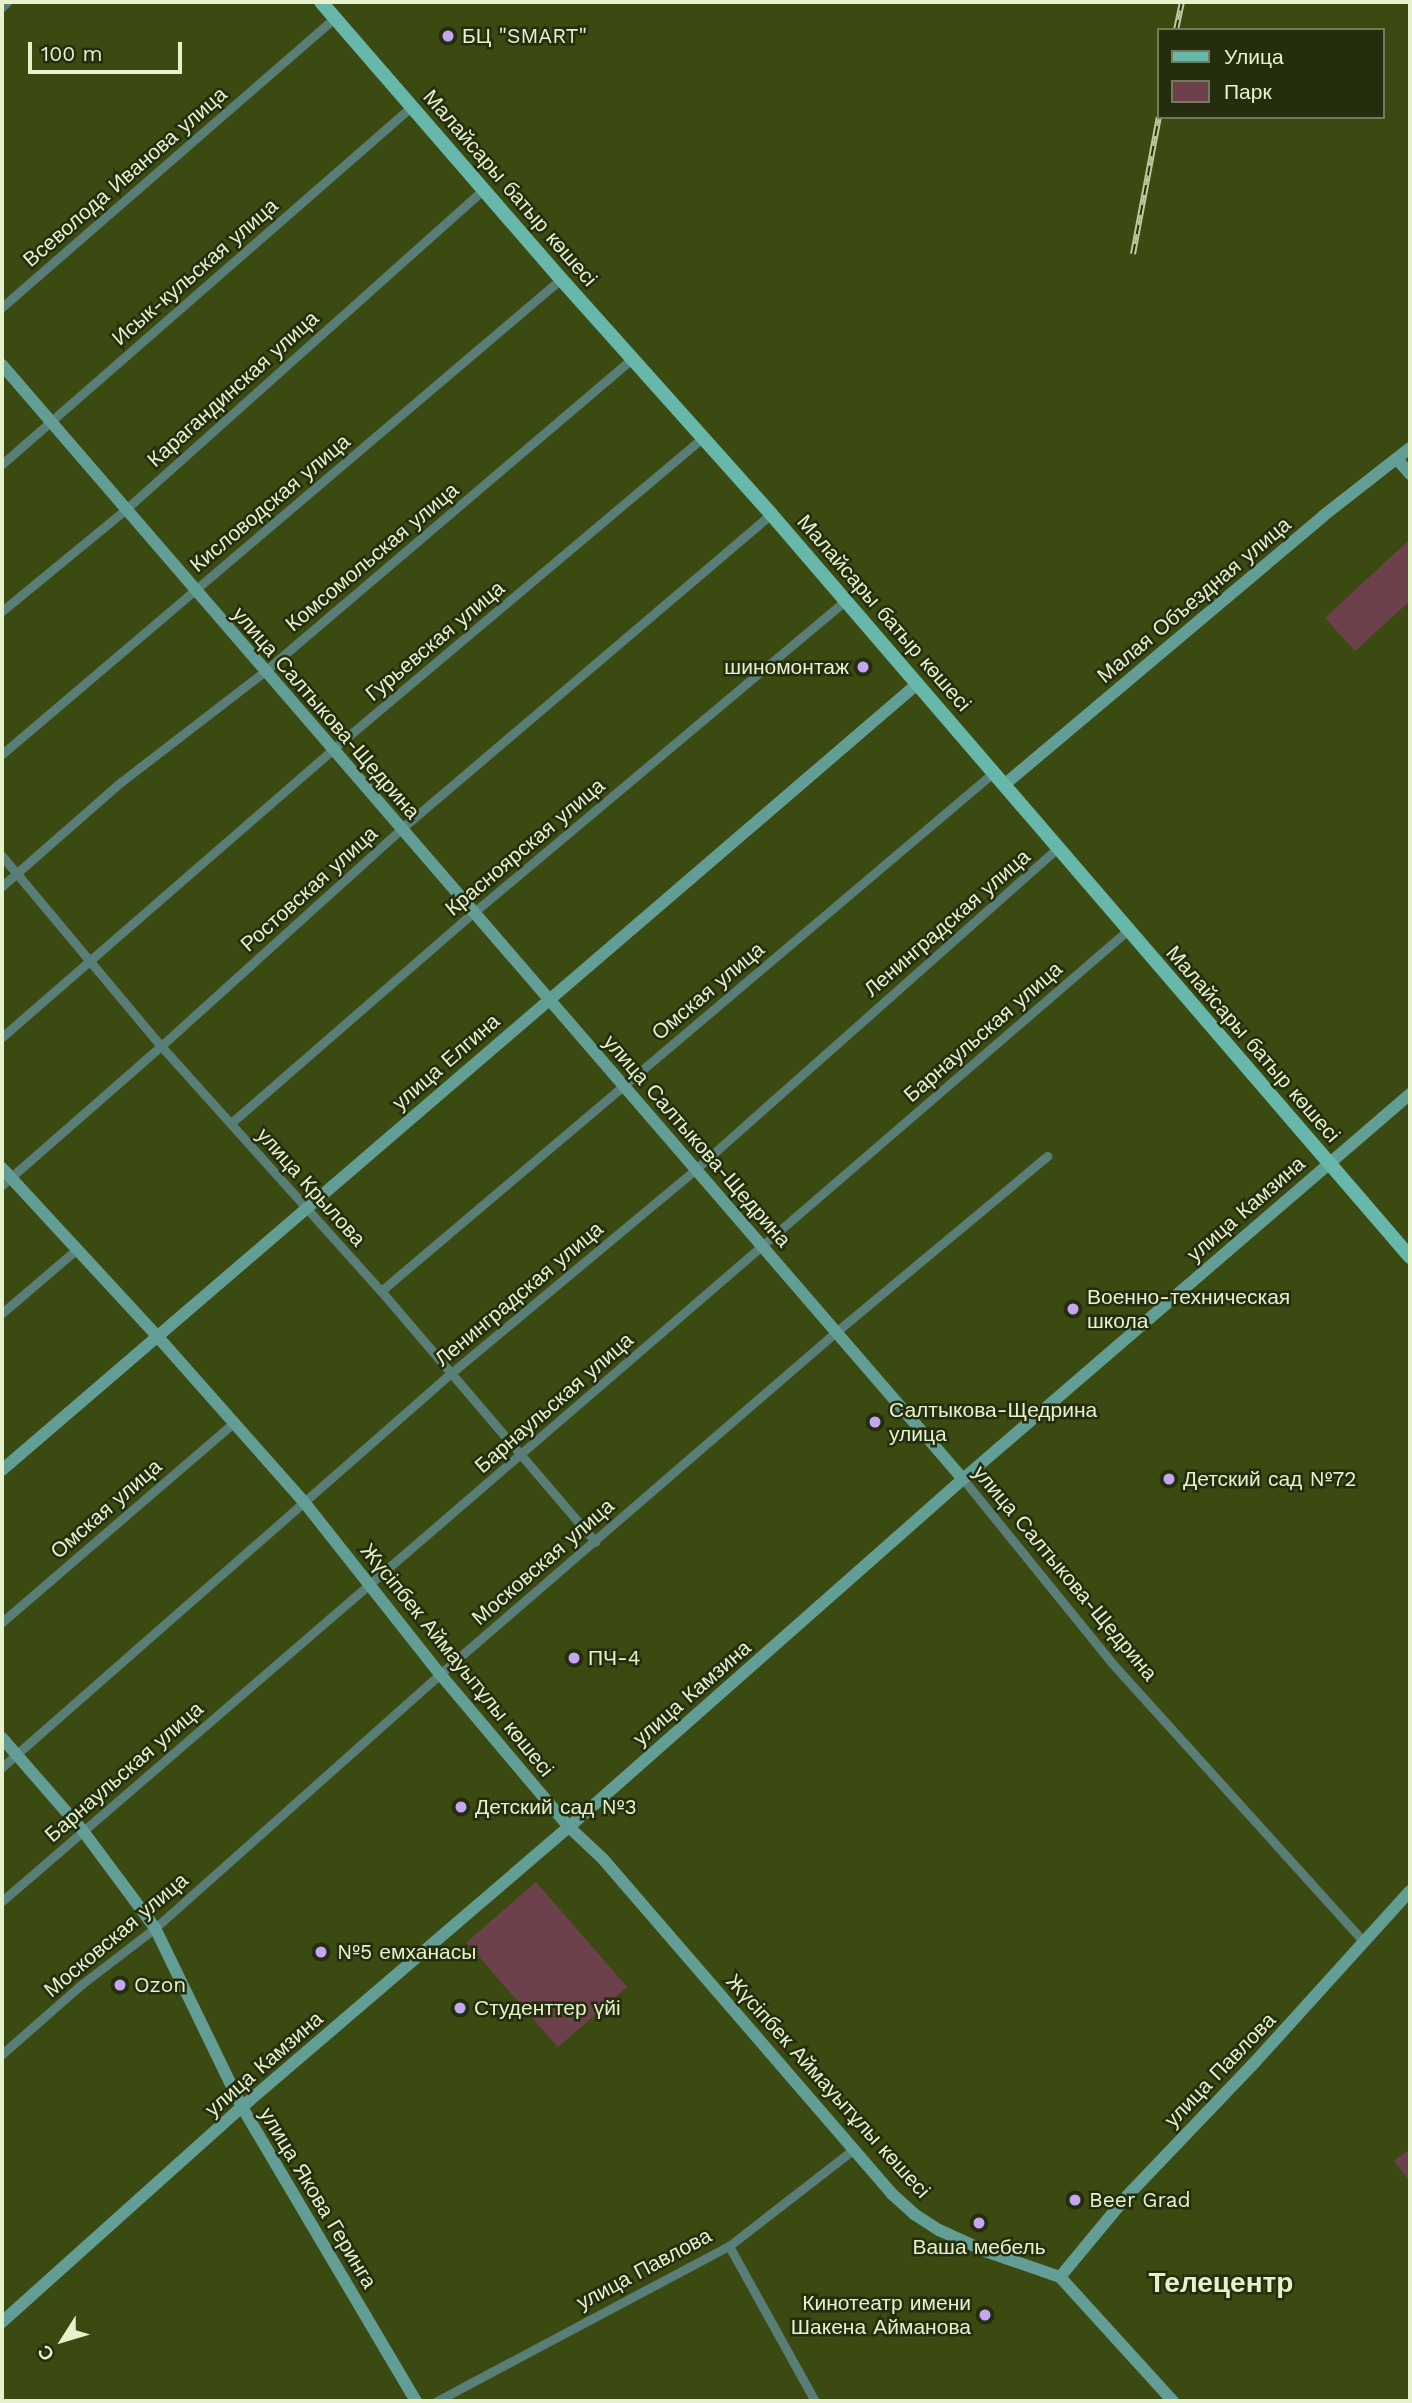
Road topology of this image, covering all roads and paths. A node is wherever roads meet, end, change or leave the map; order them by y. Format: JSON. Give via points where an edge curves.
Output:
{"nodes":[{"id":1,"x":7,"y":2,"type":"edge"},
{"id":2,"x":321,"y":2,"type":"edge"},
{"id":3,"x":2,"y":7,"type":"edge"},
{"id":4,"x":334,"y":18,"type":"junction"},
{"id":5,"x":411,"y":107,"type":"junction"},
{"id":6,"x":484,"y":189,"type":"junction"},
{"id":7,"x":561,"y":279,"type":"junction"},
{"id":8,"x":2,"y":307,"type":"edge"},
{"id":9,"x":633,"y":358,"type":"junction"},
{"id":10,"x":2,"y":365,"type":"edge"},
{"id":11,"x":50,"y":422,"type":"junction"},
{"id":12,"x":702,"y":438,"type":"junction"},
{"id":13,"x":1410,"y":448,"type":"edge"},
{"id":14,"x":1397,"y":459,"type":"junction"},
{"id":15,"x":2,"y":464,"type":"edge"},
{"id":16,"x":1410,"y":474,"type":"edge"},
{"id":17,"x":125,"y":509,"type":"junction"},
{"id":18,"x":771,"y":514,"type":"junction"},
{"id":19,"x":194,"y":590,"type":"junction"},
{"id":20,"x":845,"y":601,"type":"junction"},
{"id":21,"x":2,"y":611,"type":"edge"},
{"id":22,"x":265,"y":671,"type":"junction"},
{"id":23,"x":917,"y":684,"type":"junction"},
{"id":24,"x":333,"y":749,"type":"junction"},
{"id":25,"x":2,"y":754,"type":"edge"},
{"id":26,"x":995,"y":772,"type":"junction"},
{"id":27,"x":1004,"y":785,"type":"junction"},
{"id":28,"x":401,"y":829,"type":"junction"},
{"id":29,"x":1058,"y":848,"type":"junction"},
{"id":30,"x":2,"y":856,"type":"edge"},
{"id":31,"x":16,"y":873,"type":"junction"},
{"id":32,"x":2,"y":886,"type":"edge"},
{"id":33,"x":473,"y":913,"type":"junction"},
{"id":34,"x":1128,"y":930,"type":"junction"},
{"id":35,"x":89,"y":961,"type":"junction"},
{"id":36,"x":548,"y":998,"type":"junction"},
{"id":37,"x":2,"y":1037,"type":"edge"},
{"id":38,"x":161,"y":1046,"type":"junction"},
{"id":39,"x":623,"y":1085,"type":"junction"},
{"id":40,"x":1410,"y":1094,"type":"edge"},
{"id":41,"x":231,"y":1124,"type":"junction"},
{"id":42,"x":1047,"y":1156,"type":"dead end"},
{"id":43,"x":1328,"y":1164,"type":"junction"},
{"id":44,"x":695,"y":1169,"type":"junction"},
{"id":45,"x":5,"y":1177,"type":"edge"},
{"id":46,"x":306,"y":1210,"type":"junction"},
{"id":47,"x":762,"y":1246,"type":"junction"},
{"id":48,"x":76,"y":1249,"type":"junction"},
{"id":49,"x":1410,"y":1257,"type":"edge"},
{"id":50,"x":381,"y":1291,"type":"junction"},
{"id":51,"x":2,"y":1313,"type":"edge"},
{"id":52,"x":836,"y":1332,"type":"junction"},
{"id":53,"x":158,"y":1337,"type":"junction"},
{"id":54,"x":450,"y":1374,"type":"junction"},
{"id":55,"x":233,"y":1423,"type":"junction"},
{"id":56,"x":521,"y":1455,"type":"junction"},
{"id":57,"x":2,"y":1470,"type":"edge"},
{"id":58,"x":963,"y":1479,"type":"junction"},
{"id":59,"x":304,"y":1502,"type":"junction"},
{"id":60,"x":595,"y":1542,"type":"junction"},
{"id":61,"x":370,"y":1584,"type":"junction"},
{"id":62,"x":2,"y":1622,"type":"edge"},
{"id":63,"x":440,"y":1674,"type":"junction"},
{"id":64,"x":2,"y":1738,"type":"edge"},
{"id":65,"x":16,"y":1754,"type":"junction"},
{"id":66,"x":2,"y":1767,"type":"edge"},
{"id":67,"x":569,"y":1827,"type":"junction"},
{"id":68,"x":83,"y":1831,"type":"junction"},
{"id":69,"x":1410,"y":1891,"type":"edge"},
{"id":70,"x":2,"y":1900,"type":"edge"},
{"id":71,"x":155,"y":1928,"type":"junction"},
{"id":72,"x":1364,"y":1942,"type":"junction"},
{"id":73,"x":2,"y":2054,"type":"edge"},
{"id":74,"x":242,"y":2107,"type":"junction"},
{"id":75,"x":854,"y":2149,"type":"junction"},
{"id":76,"x":729,"y":2246,"type":"junction"},
{"id":77,"x":1060,"y":2277,"type":"junction"},
{"id":78,"x":2,"y":2322,"type":"edge"},
{"id":79,"x":416,"y":2401,"type":"edge"},
{"id":80,"x":438,"y":2401,"type":"edge"},
{"id":81,"x":815,"y":2401,"type":"edge"},
{"id":82,"x":1173,"y":2401,"type":"edge"}],
"edges":[{"from":1,"to":3,"type":"street"},
{"from":2,"to":4,"type":"main road","name":"Малайсары батыр көшесі"},
{"from":4,"to":5,"type":"main road","name":"Малайсары батыр көшесі"},
{"from":4,"to":8,"type":"street","name":"Всеволода Иванова улица"},
{"from":5,"to":6,"type":"main road","name":"Малайсары батыр көшесі"},
{"from":5,"to":11,"type":"street","name":"Исык-кульская улица"},
{"from":6,"to":7,"type":"main road","name":"Малайсары батыр көшесі"},
{"from":6,"to":17,"type":"street","name":"Карагандинская улица"},
{"from":7,"to":9,"type":"main road","name":"Малайсары батыр көшесі"},
{"from":7,"to":19,"type":"street","name":"Кисловодская улица"},
{"from":9,"to":12,"type":"main road","name":"Малайсары батыр көшесі"},
{"from":9,"to":22,"type":"street","name":"Комсомольская улица"},
{"from":10,"to":11,"type":"street","name":"улица Салтыкова-Щедрина"},
{"from":11,"to":15,"type":"street","name":"Исык-кульская улица"},
{"from":11,"to":17,"type":"street","name":"улица Салтыкова-Щедрина"},
{"from":12,"to":18,"type":"main road","name":"Малайсары батыр көшесі"},
{"from":12,"to":24,"type":"street","name":"Гурьевская улица"},
{"from":13,"to":14,"type":"street","name":"Малая Объездная улица"},
{"from":14,"to":16,"type":"street"},
{"from":14,"to":27,"type":"street","name":"Малая Объездная улица"},
{"from":17,"to":19,"type":"street","name":"улица Салтыкова-Щедрина"},
{"from":17,"to":21,"type":"street","name":"Карагандинская улица"},
{"from":18,"to":20,"type":"main road","name":"Малайсары батыр көшесі"},
{"from":18,"to":28,"type":"street","name":"Ростовская улица"},
{"from":19,"to":22,"type":"street","name":"улица Салтыкова-Щедрина"},
{"from":19,"to":25,"type":"street","name":"Кисловодская улица"},
{"from":20,"to":23,"type":"main road","name":"Малайсары батыр көшесі"},
{"from":20,"to":33,"type":"street","name":"Красноярская улица"},
{"from":22,"to":24,"type":"street","name":"улица Салтыкова-Щедрина"},
{"from":22,"to":31,"type":"street","name":"Комсомольская улица","via":[[121,782]]},
{"from":23,"to":26,"type":"main road","name":"Малайсары батыр көшесі"},
{"from":23,"to":36,"type":"street","name":"улица Елгина"},
{"from":24,"to":28,"type":"street","name":"улица Салтыкова-Щедрина"},
{"from":24,"to":35,"type":"street","name":"Гурьевская улица"},
{"from":26,"to":27,"type":"main road","name":"Малайсары батыр көшесі"},
{"from":26,"to":39,"type":"street","name":"Омская улица"},
{"from":27,"to":29,"type":"main road","name":"Малайсары батыр көшесі"},
{"from":28,"to":33,"type":"street","name":"улица Салтыкова-Щедрина"},
{"from":28,"to":38,"type":"street","name":"Ростовская улица"},
{"from":29,"to":34,"type":"main road","name":"Малайсары батыр көшесі"},
{"from":29,"to":44,"type":"street","name":"Ленинградская улица"},
{"from":30,"to":31,"type":"street","name":"улица Крылова"},
{"from":31,"to":32,"type":"street","name":"Комсомольская улица"},
{"from":31,"to":35,"type":"street","name":"улица Крылова"},
{"from":33,"to":36,"type":"street","name":"улица Салтыкова-Щедрина"},
{"from":33,"to":41,"type":"street","name":"Красноярская улица"},
{"from":34,"to":43,"type":"main road","name":"Малайсары батыр көшесі"},
{"from":34,"to":47,"type":"street","name":"Барнаульская улица"},
{"from":35,"to":37,"type":"street","name":"Гурьевская улица"},
{"from":35,"to":38,"type":"street","name":"улица Крылова"},
{"from":36,"to":39,"type":"street","name":"улица Салтыкова-Щедрина"},
{"from":36,"to":46,"type":"street","name":"улица Елгина"},
{"from":38,"to":41,"type":"street","name":"улица Крылова"},
{"from":38,"to":45,"type":"street","name":"Ростовская улица"},
{"from":39,"to":44,"type":"street","name":"улица Салтыкова-Щедрина"},
{"from":39,"to":50,"type":"street","name":"Омская улица"},
{"from":40,"to":43,"type":"street","name":"улица Камзина"},
{"from":41,"to":46,"type":"street","name":"улица Крылова"},
{"from":42,"to":52,"type":"street","name":"Московская улица"},
{"from":43,"to":49,"type":"main road","name":"Малайсары батыр көшесі"},
{"from":43,"to":58,"type":"street","name":"улица Камзина"},
{"from":44,"to":47,"type":"street","name":"улица Салтыкова-Щедрина"},
{"from":44,"to":54,"type":"street","name":"Ленинградская улица"},
{"from":45,"to":48,"type":"street","name":"Жүсіпбек Аймауытұлы көшесі"},
{"from":46,"to":50,"type":"street","name":"улица Крылова"},
{"from":46,"to":53,"type":"street","name":"улица Елгина"},
{"from":47,"to":52,"type":"street","name":"улица Салтыкова-Щедрина"},
{"from":47,"to":56,"type":"street","name":"Барнаульская улица"},
{"from":48,"to":51,"type":"street"},
{"from":48,"to":53,"type":"street","name":"Жүсіпбек Аймауытұлы көшесі"},
{"from":50,"to":54,"type":"street","name":"улица Крылова"},
{"from":52,"to":58,"type":"street","name":"улица Салтыкова-Щедрина"},
{"from":52,"to":60,"type":"street","name":"Московская улица"},
{"from":53,"to":55,"type":"street","name":"Жүсіпбек Аймауытұлы көшесі"},
{"from":53,"to":57,"type":"street","name":"улица Елгина"},
{"from":54,"to":56,"type":"street","name":"улица Крылова"},
{"from":54,"to":59,"type":"street","name":"Ленинградская улица"},
{"from":55,"to":59,"type":"street","name":"Жүсіпбек Аймауытұлы көшесі"},
{"from":55,"to":62,"type":"street","name":"Омская улица"},
{"from":56,"to":60,"type":"street","name":"улица Крылова"},
{"from":56,"to":61,"type":"street","name":"Барнаульская улица"},
{"from":58,"to":67,"type":"street","name":"улица Камзина"},
{"from":58,"to":72,"type":"street","name":"улица Салтыкова-Щедрина","via":[[1111,1662]]},
{"from":59,"to":61,"type":"street","name":"Жүсіпбек Аймауытұлы көшесі"},
{"from":59,"to":65,"type":"street","name":"Ленинградская улица"},
{"from":60,"to":63,"type":"street","name":"Московская улица"},
{"from":61,"to":63,"type":"street","name":"Жүсіпбек Аймауытұлы көшесі"},
{"from":61,"to":68,"type":"street","name":"Барнаульская улица"},
{"from":63,"to":67,"type":"street","name":"Жүсіпбек Аймауытұлы көшесі"},
{"from":63,"to":71,"type":"street","name":"Московская улица"},
{"from":64,"to":65,"type":"street","name":"улица Якова Геринга"},
{"from":65,"to":66,"type":"street","name":"Ленинградская улица"},
{"from":65,"to":68,"type":"street","name":"улица Якова Геринга"},
{"from":67,"to":74,"type":"street","name":"улица Камзина"},
{"from":67,"to":75,"type":"street","name":"Жүсіпбек Аймауытұлы көшесі","via":[[603,1859]]},
{"from":68,"to":70,"type":"street","name":"Барнаульская улица"},
{"from":68,"to":71,"type":"street","name":"улица Якова Геринга"},
{"from":69,"to":72,"type":"street","name":"улица Павлова"},
{"from":71,"to":73,"type":"street","name":"Московская улица"},
{"from":71,"to":74,"type":"street","name":"улица Якова Геринга"},
{"from":72,"to":77,"type":"street","name":"улица Павлова","via":[[1119,2205]]},
{"from":74,"to":78,"type":"street","name":"улица Камзина"},
{"from":74,"to":79,"type":"street","name":"улица Якова Геринга"},
{"from":75,"to":76,"type":"street","name":"улица Павлова"},
{"from":75,"to":77,"type":"street","name":"Жүсіпбек Аймауытұлы көшесі","via":[[914,2214],[985,2251]]},
{"from":76,"to":80,"type":"street","name":"улица Павлова"},
{"from":76,"to":81,"type":"street"},
{"from":77,"to":82,"type":"street","name":"Жүсіпбек Аймауытұлы көшесі"}]}
